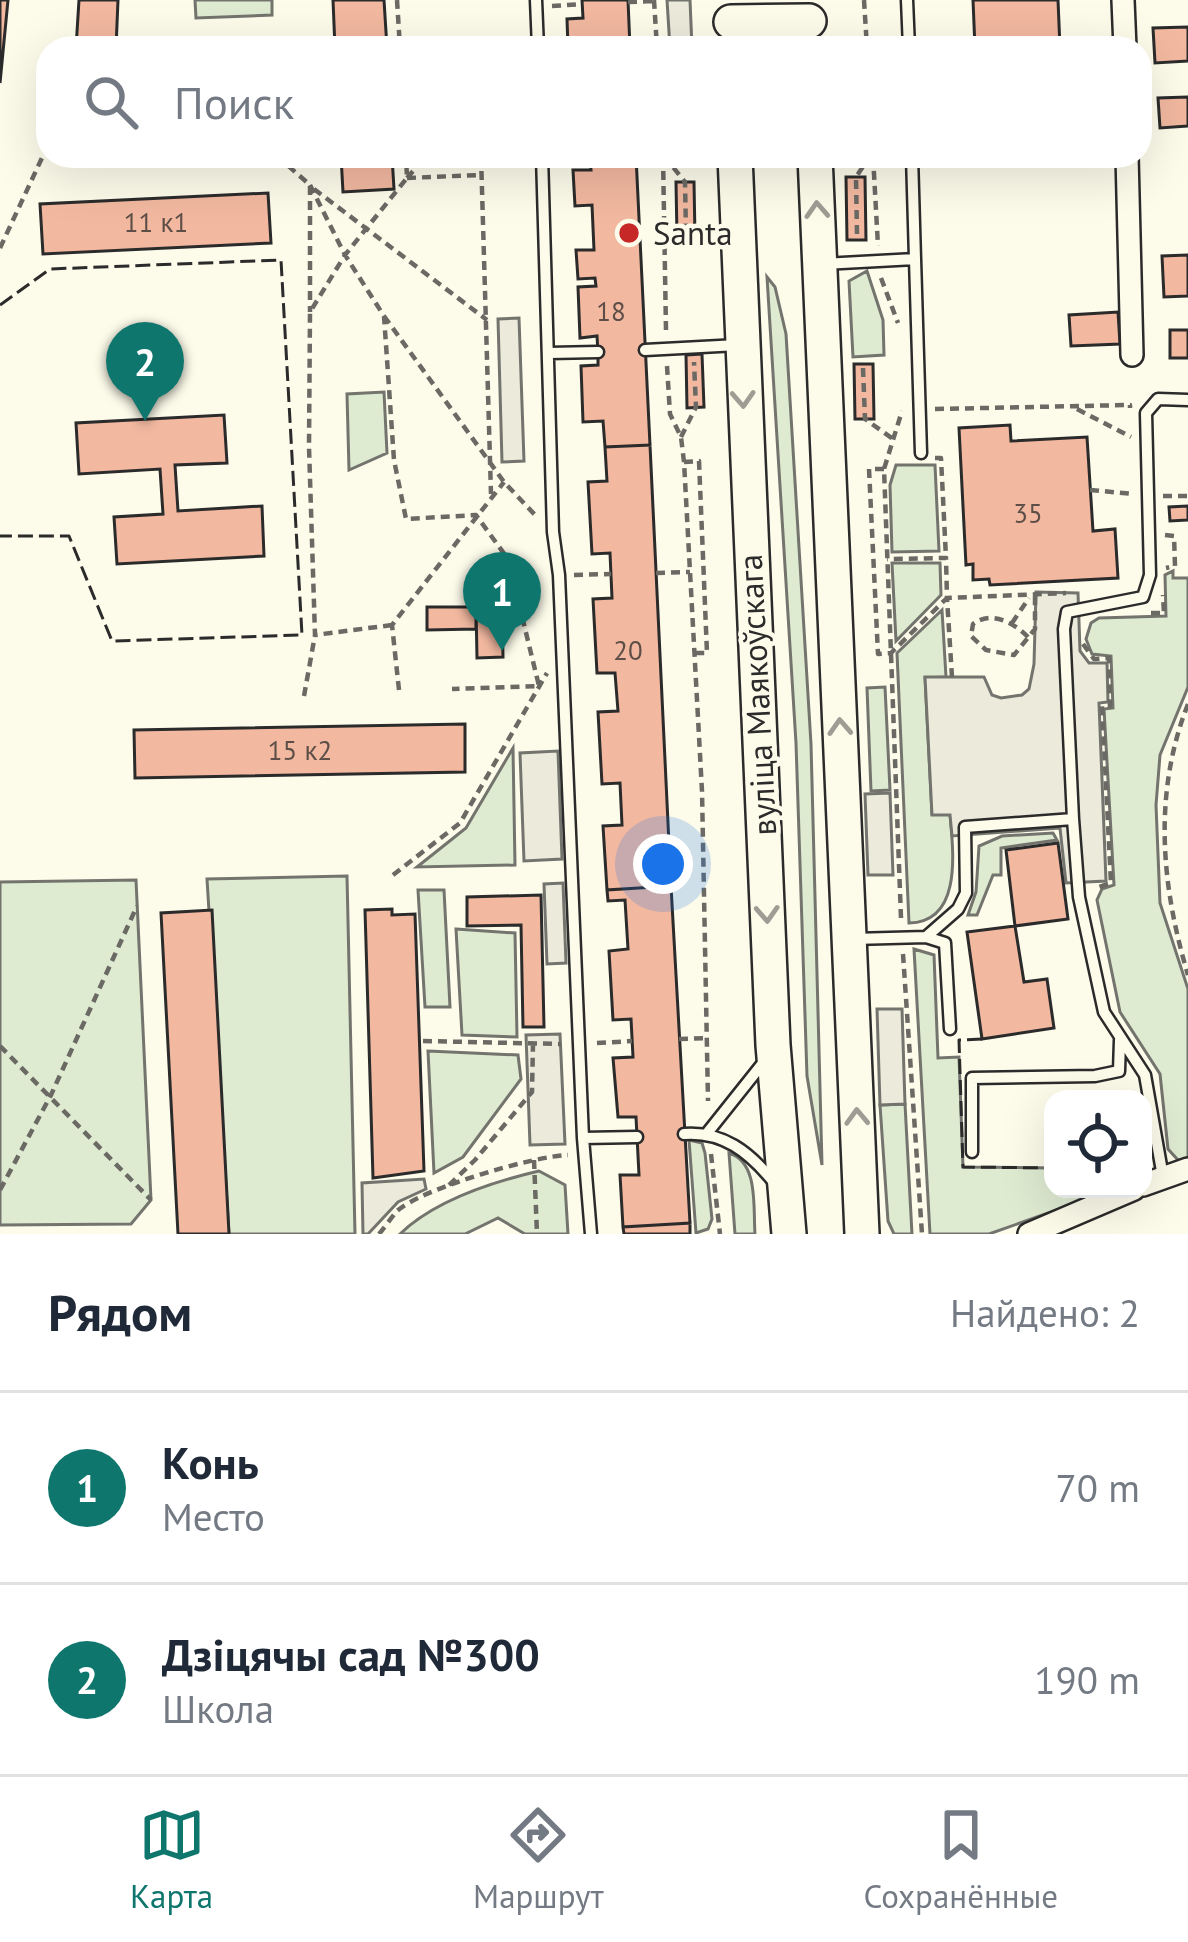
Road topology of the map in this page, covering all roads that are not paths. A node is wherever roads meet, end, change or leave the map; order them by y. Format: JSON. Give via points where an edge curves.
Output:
{"nodes":[{"id":1,"x":907,"y":0,"type":"edge"},
{"id":2,"x":1123,"y":0,"type":"edge"},
{"id":3,"x":537,"y":3,"type":"edge"},
{"id":4,"x":731,"y":23,"type":"edge"},
{"id":5,"x":809,"y":23,"type":"edge"},
{"id":6,"x":538,"y":36,"type":"edge"},
{"id":7,"x":908,"y":36,"type":"edge"},
{"id":8,"x":1124,"y":36,"type":"edge"},
{"id":9,"x":542,"y":168,"type":"edge"},
{"id":10,"x":735,"y":168,"type":"edge"},
{"id":11,"x":816,"y":168,"type":"edge"},
{"id":12,"x":912,"y":168,"type":"edge"},
{"id":13,"x":1127,"y":168,"type":"edge"},
{"id":14,"x":915,"y":259,"type":"junction"},
{"id":15,"x":820,"y":264,"type":"junction"},
{"id":16,"x":741,"y":345,"type":"junction"},
{"id":17,"x":645,"y":350,"type":"dead end"},
{"id":18,"x":598,"y":352,"type":"dead end"},
{"id":19,"x":549,"y":353,"type":"junction"},
{"id":20,"x":1132,"y":355,"type":"dead end"},
{"id":21,"x":1188,"y":400,"type":"edge"},
{"id":22,"x":922,"y":455,"type":"road end"},
{"id":23,"x":1073,"y":819,"type":"junction"},
{"id":24,"x":926,"y":937,"type":"junction"},
{"id":25,"x":850,"y":939,"type":"junction"},
{"id":26,"x":950,"y":1029,"type":"dead end"},
{"id":27,"x":1120,"y":1037,"type":"junction"},
{"id":28,"x":773,"y":1045,"type":"junction"},
{"id":29,"x":708,"y":1132,"type":"junction"},
{"id":30,"x":684,"y":1134,"type":"dead end"},
{"id":31,"x":583,"y":1138,"type":"junction"},
{"id":32,"x":637,"y":1138,"type":"dead end"},
{"id":33,"x":972,"y":1152,"type":"dead end"},
{"id":34,"x":1188,"y":1169,"type":"edge"},
{"id":35,"x":1153,"y":1181,"type":"edge"},
{"id":36,"x":787,"y":1198,"type":"junction"},
{"id":37,"x":1113,"y":1198,"type":"edge"},
{"id":38,"x":591,"y":1234,"type":"edge"},
{"id":39,"x":789,"y":1234,"type":"edge"},
{"id":40,"x":862,"y":1234,"type":"edge"},
{"id":41,"x":1029,"y":1234,"type":"edge"}],
"edges":[{"from":1,"to":7,"type":"lane"},
{"from":2,"to":8,"type":"street"},
{"from":3,"to":6,"type":"lane"},
{"from":4,"to":5,"type":"main road"},
{"from":9,"to":19,"type":"lane"},
{"from":10,"to":16,"type":"main road","name":"вуліца Маякоўскага"},
{"from":15,"to":11,"type":"main road","one_way":true},
{"from":12,"to":14,"type":"lane"},
{"from":13,"to":20,"type":"street"},
{"from":14,"to":15,"type":"lane"},
{"from":14,"to":22,"type":"lane"},
{"from":25,"to":15,"type":"main road","one_way":true},
{"from":16,"to":17,"type":"lane"},
{"from":16,"to":28,"type":"main road","name":"вуліца Маякоўскага","one_way":true},
{"from":18,"to":19,"type":"lane"},
{"from":19,"to":31,"type":"lane"},
{"from":21,"to":23,"type":"lane","via":[[1158,399],[1146,412],[1150,562],[1143,597],[1067,612]]},
{"from":23,"to":24,"type":"lane","via":[[965,827],[966,893]]},
{"from":23,"to":27,"type":"lane","via":[[1078,897],[1104,1012]]},
{"from":24,"to":25,"type":"lane"},
{"from":24,"to":26,"type":"lane","via":[[945,944]]},
{"from":40,"to":25,"type":"main road","one_way":true},
{"from":27,"to":33,"type":"lane","via":[[1118,1071],[972,1078]]},
{"from":27,"to":35,"type":"lane","via":[[1144,1075]]},
{"from":28,"to":29,"type":"lane"},
{"from":28,"to":36,"type":"main road","name":"вуліца Маякоўскага"},
{"from":29,"to":30,"type":"lane"},
{"from":29,"to":36,"type":"lane","via":[[755,1160]]},
{"from":31,"to":32,"type":"lane"},
{"from":31,"to":38,"type":"lane"},
{"from":34,"to":35,"type":"street"},
{"from":36,"to":39,"type":"main road","name":"вуліца Маякоўскага"},
{"from":37,"to":41,"type":"street"}]}
